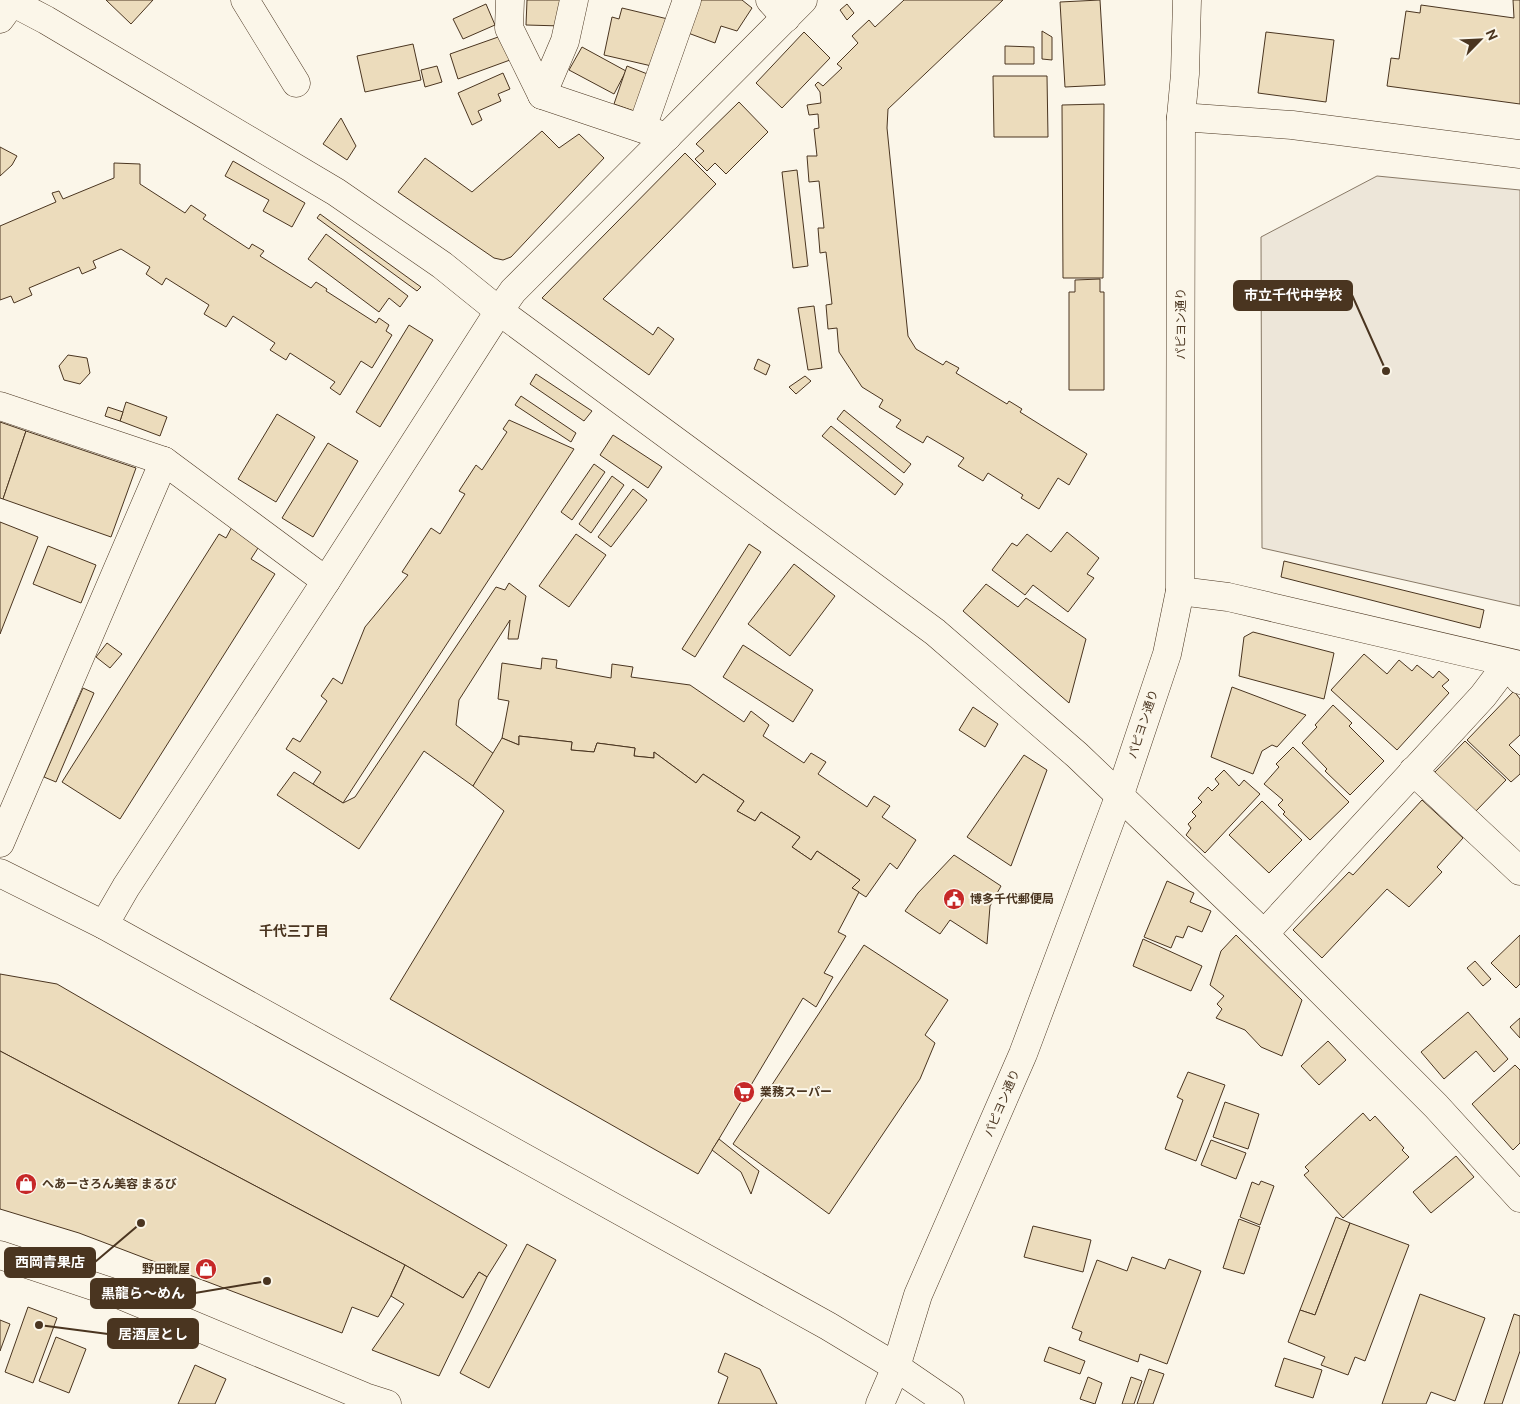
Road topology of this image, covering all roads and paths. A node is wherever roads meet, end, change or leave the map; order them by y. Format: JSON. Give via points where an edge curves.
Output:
{"nodes":[{"id":1,"x":245,"y":0,"type":"edge"},
{"id":2,"x":510,"y":0,"type":"edge"},
{"id":3,"x":574,"y":0,"type":"edge"},
{"id":4,"x":687,"y":0,"type":"edge"},
{"id":5,"x":1187,"y":0,"type":"edge"},
{"id":6,"x":8,"y":5,"type":"edge"},
{"id":7,"x":786,"y":6,"type":"edge"},
{"id":8,"x":296,"y":82,"type":"dead end"},
{"id":9,"x":542,"y":95,"type":"junction"},
{"id":10,"x":1181,"y":117,"type":"junction"},
{"id":11,"x":642,"y":128,"type":"junction"},
{"id":12,"x":667,"y":137,"type":"junction"},
{"id":13,"x":1520,"y":154,"type":"edge"},
{"id":14,"x":498,"y":311,"type":"junction"},
{"id":15,"x":0,"y":406,"type":"edge"},
{"id":16,"x":164,"y":461,"type":"junction"},
{"id":17,"x":326,"y":581,"type":"junction"},
{"id":18,"x":1180,"y":591,"type":"junction"},
{"id":19,"x":1516,"y":669,"type":"edge"},
{"id":20,"x":1413,"y":770,"type":"junction"},
{"id":21,"x":1120,"y":797,"type":"junction"},
{"id":22,"x":0,"y":843,"type":"edge"},
{"id":23,"x":1520,"y":871,"type":"edge"},
{"id":24,"x":0,"y":873,"type":"edge"},
{"id":25,"x":104,"y":926,"type":"junction"},
{"id":26,"x":1264,"y":934,"type":"junction"},
{"id":27,"x":1520,"y":1198,"type":"edge"},
{"id":28,"x":0,"y":1255,"type":"edge"},
{"id":29,"x":896,"y":1367,"type":"junction"},
{"id":30,"x":387,"y":1404,"type":"edge"},
{"id":31,"x":880,"y":1404,"type":"edge"},
{"id":32,"x":950,"y":1404,"type":"edge"}],
"edges":[{"from":1,"to":8,"type":"street"},
{"from":2,"to":9,"type":"street","via":[[509,28]]},
{"from":3,"to":9,"type":"street","via":[[565,41]]},
{"from":4,"to":11,"type":"street"},
{"from":5,"to":10,"type":"street","name":"パピヨン通り"},
{"from":6,"to":14,"type":"street","via":[[46,20],[336,192],[442,265]]},
{"from":7,"to":12,"type":"street"},
{"from":9,"to":11,"type":"street"},
{"from":10,"to":13,"type":"street","via":[[1292,126]]},
{"from":10,"to":18,"type":"street","name":"パピヨン通り"},
{"from":11,"to":12,"type":"street"},
{"from":12,"to":14,"type":"street","via":[[513,291]]},
{"from":14,"to":17,"type":"street"},
{"from":14,"to":21,"type":"street","via":[[934,632],[1077,755]]},
{"from":15,"to":16,"type":"street"},
{"from":16,"to":17,"type":"street"},
{"from":16,"to":22,"type":"street"},
{"from":17,"to":25,"type":"street","via":[[126,886]]},
{"from":18,"to":19,"type":"street","via":[[1228,597]]},
{"from":18,"to":21,"type":"street","name":"パピヨン通り","via":[[1167,654]]},
{"from":19,"to":20,"type":"street","via":[[1483,696]]},
{"from":20,"to":23,"type":"street"},
{"from":20,"to":26,"type":"street"},
{"from":21,"to":26,"type":"street"},
{"from":21,"to":29,"type":"street","name":"パピヨン通り","via":[[1023,1054],[918,1295]]},
{"from":24,"to":25,"type":"street"},
{"from":25,"to":29,"type":"street","via":[[828,1326]]},
{"from":26,"to":27,"type":"street","via":[[1436,1106]]},
{"from":28,"to":30,"type":"street","via":[[123,1296]]},
{"from":29,"to":31,"type":"street","name":"パピヨン通り"},
{"from":29,"to":32,"type":"street"}]}
